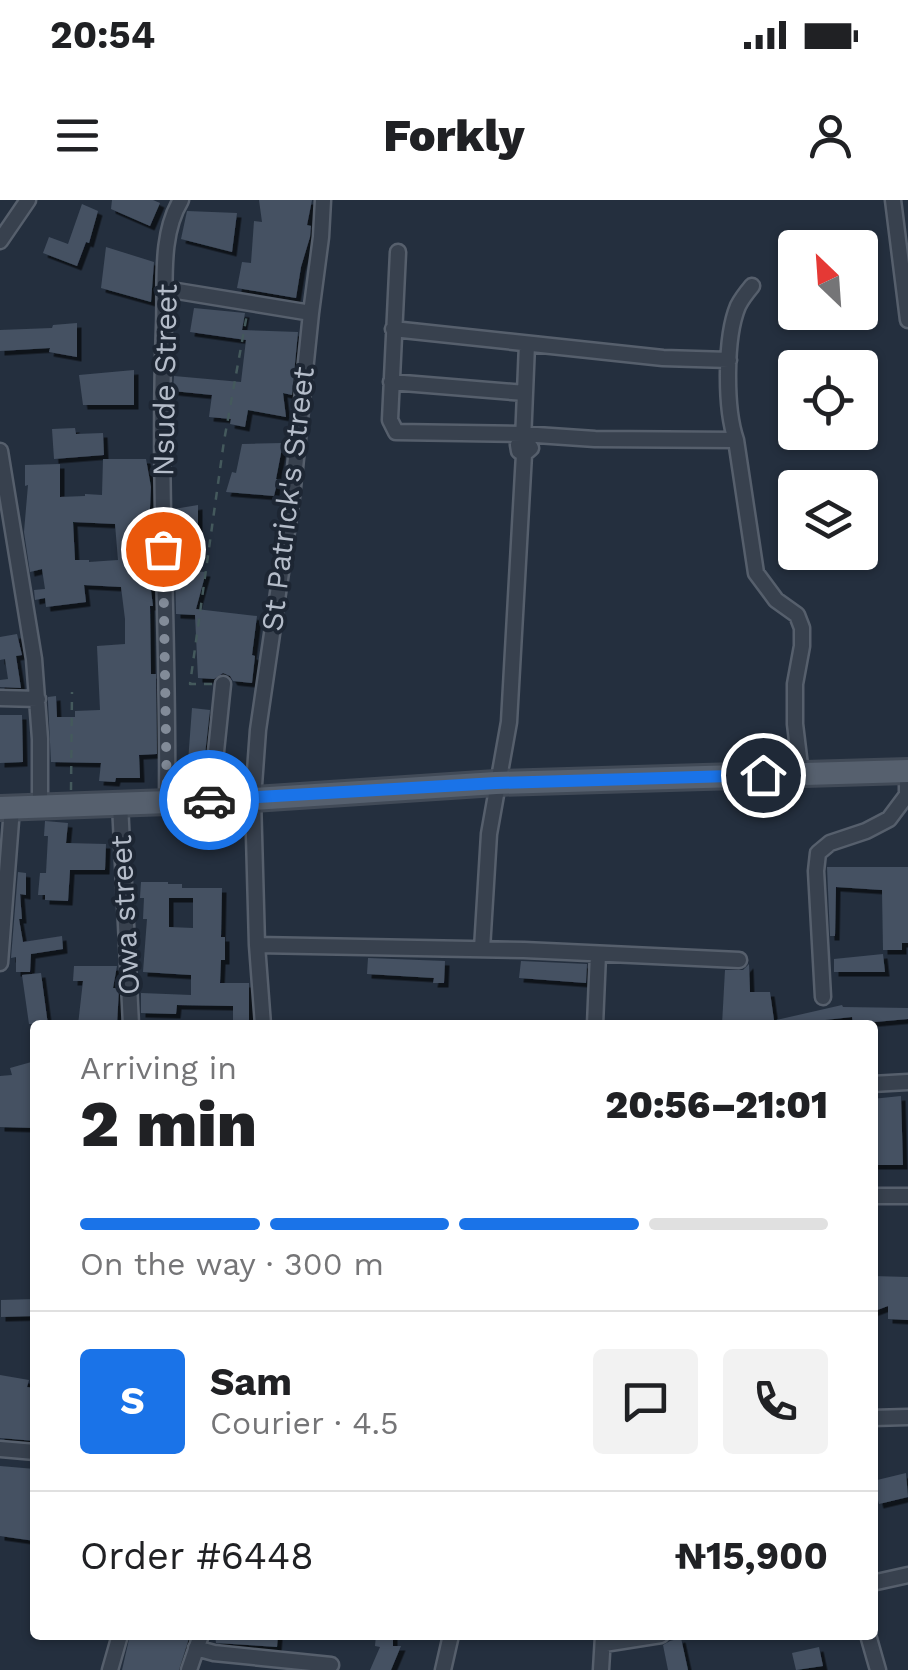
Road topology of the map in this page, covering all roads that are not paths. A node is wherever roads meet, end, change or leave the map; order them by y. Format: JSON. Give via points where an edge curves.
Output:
{"nodes":[{"id":1,"x":28,"y":200,"type":"edge"},
{"id":2,"x":181,"y":200,"type":"edge"},
{"id":3,"x":323,"y":200,"type":"edge"},
{"id":4,"x":893,"y":200,"type":"edge"},
{"id":5,"x":0,"y":241,"type":"edge"},
{"id":6,"x":398,"y":252,"type":"dead end"},
{"id":7,"x":752,"y":286,"type":"dead end"},
{"id":8,"x":165,"y":289,"type":"junction"},
{"id":9,"x":311,"y":312,"type":"junction"},
{"id":10,"x":908,"y":320,"type":"edge"},
{"id":11,"x":393,"y":329,"type":"junction"},
{"id":12,"x":528,"y":344,"type":"junction"},
{"id":13,"x":729,"y":360,"type":"junction"},
{"id":14,"x":391,"y":382,"type":"junction"},
{"id":15,"x":525,"y":393,"type":"junction"},
{"id":16,"x":736,"y":440,"type":"junction"},
{"id":17,"x":523,"y":443,"type":"junction"},
{"id":18,"x":0,"y":451,"type":"edge"},
{"id":19,"x":223,"y":684,"type":"road end"},
{"id":20,"x":0,"y":698,"type":"edge"},
{"id":21,"x":38,"y":699,"type":"junction"},
{"id":22,"x":908,"y":771,"type":"edge"},
{"id":23,"x":801,"y":774,"type":"junction"},
{"id":24,"x":496,"y":783,"type":"junction"},
{"id":25,"x":253,"y":799,"type":"junction"},
{"id":26,"x":211,"y":800,"type":"junction"},
{"id":27,"x":167,"y":802,"type":"junction"},
{"id":28,"x":120,"y":804,"type":"junction"},
{"id":29,"x":40,"y":806,"type":"junction"},
{"id":30,"x":6,"y":808,"type":"edge"},
{"id":31,"x":257,"y":944,"type":"junction"},
{"id":32,"x":482,"y":949,"type":"junction"},
{"id":33,"x":598,"y":954,"type":"junction"},
{"id":34,"x":739,"y":960,"type":"dead end"},
{"id":35,"x":0,"y":963,"type":"edge"},
{"id":36,"x":822,"y":997,"type":"dead end"},
{"id":37,"x":131,"y":1020,"type":"edge"},
{"id":38,"x":263,"y":1020,"type":"edge"},
{"id":39,"x":595,"y":1020,"type":"edge"},
{"id":40,"x":908,"y":1082,"type":"edge"},
{"id":41,"x":878,"y":1084,"type":"edge"},
{"id":42,"x":878,"y":1196,"type":"edge"},
{"id":43,"x":908,"y":1196,"type":"edge"},
{"id":44,"x":908,"y":1417,"type":"edge"},
{"id":45,"x":878,"y":1418,"type":"edge"},
{"id":46,"x":0,"y":1448,"type":"edge"},
{"id":47,"x":30,"y":1451,"type":"edge"},
{"id":48,"x":908,"y":1575,"type":"edge"},
{"id":49,"x":878,"y":1581,"type":"edge"},
{"id":50,"x":119,"y":1640,"type":"edge"},
{"id":51,"x":450,"y":1640,"type":"edge"},
{"id":52,"x":603,"y":1640,"type":"edge"},
{"id":53,"x":869,"y":1640,"type":"edge"},
{"id":54,"x":199,"y":1641,"type":"edge"},
{"id":55,"x":331,"y":1665,"type":"dead end"},
{"id":56,"x":110,"y":1670,"type":"edge"},
{"id":57,"x":188,"y":1670,"type":"edge"},
{"id":58,"x":443,"y":1670,"type":"edge"},
{"id":59,"x":601,"y":1670,"type":"edge"},
{"id":60,"x":878,"y":1670,"type":"edge"}],
"edges":[{"from":1,"to":5,"type":"street"},
{"from":2,"to":8,"type":"street","name":"Nsude Street","via":[[172,214]]},
{"from":3,"to":9,"type":"street","name":"St Patrick's Street"},
{"from":4,"to":10,"type":"street"},
{"from":6,"to":11,"type":"street"},
{"from":7,"to":13,"type":"street","via":[[738,308]]},
{"from":8,"to":9,"type":"street"},
{"from":8,"to":27,"type":"street","name":"Nsude Street"},
{"from":9,"to":25,"type":"street","name":"St Patrick's Street"},
{"from":11,"to":12,"type":"street"},
{"from":11,"to":14,"type":"street"},
{"from":12,"to":13,"type":"street"},
{"from":12,"to":15,"type":"street"},
{"from":13,"to":16,"type":"street"},
{"from":14,"to":15,"type":"street"},
{"from":14,"to":17,"type":"street","via":[[396,432]]},
{"from":15,"to":17,"type":"street"},
{"from":16,"to":17,"type":"street"},
{"from":16,"to":23,"type":"street","via":[[756,573],[802,628],[794,724]]},
{"from":17,"to":24,"type":"street","via":[[509,722]]},
{"from":18,"to":21,"type":"street"},
{"from":19,"to":26,"type":"street"},
{"from":20,"to":21,"type":"street"},
{"from":21,"to":29,"type":"street"},
{"from":22,"to":23,"type":"main road"},
{"from":22,"to":36,"type":"street","via":[[907,795],[889,819],[818,854]]},
{"from":23,"to":24,"type":"main road"},
{"from":24,"to":25,"type":"main road"},
{"from":24,"to":32,"type":"street"},
{"from":25,"to":26,"type":"main road"},
{"from":25,"to":31,"type":"street","name":"St Patrick's Street"},
{"from":26,"to":27,"type":"main road"},
{"from":27,"to":28,"type":"main road"},
{"from":28,"to":29,"type":"main road"},
{"from":28,"to":37,"type":"street","name":"Owa street"},
{"from":29,"to":30,"type":"main road"},
{"from":30,"to":35,"type":"street"},
{"from":31,"to":32,"type":"street"},
{"from":31,"to":38,"type":"street","name":"St Patrick's Street"},
{"from":32,"to":33,"type":"street"},
{"from":33,"to":34,"type":"street"},
{"from":33,"to":39,"type":"street"},
{"from":40,"to":41,"type":"street"},
{"from":42,"to":43,"type":"street"},
{"from":44,"to":45,"type":"street"},
{"from":46,"to":47,"type":"street"},
{"from":48,"to":49,"type":"street"},
{"from":50,"to":56,"type":"street"},
{"from":51,"to":58,"type":"street"},
{"from":52,"to":59,"type":"street"},
{"from":53,"to":60,"type":"street"},
{"from":54,"to":55,"type":"street","via":[[214,1653]]},
{"from":54,"to":57,"type":"street"}]}
